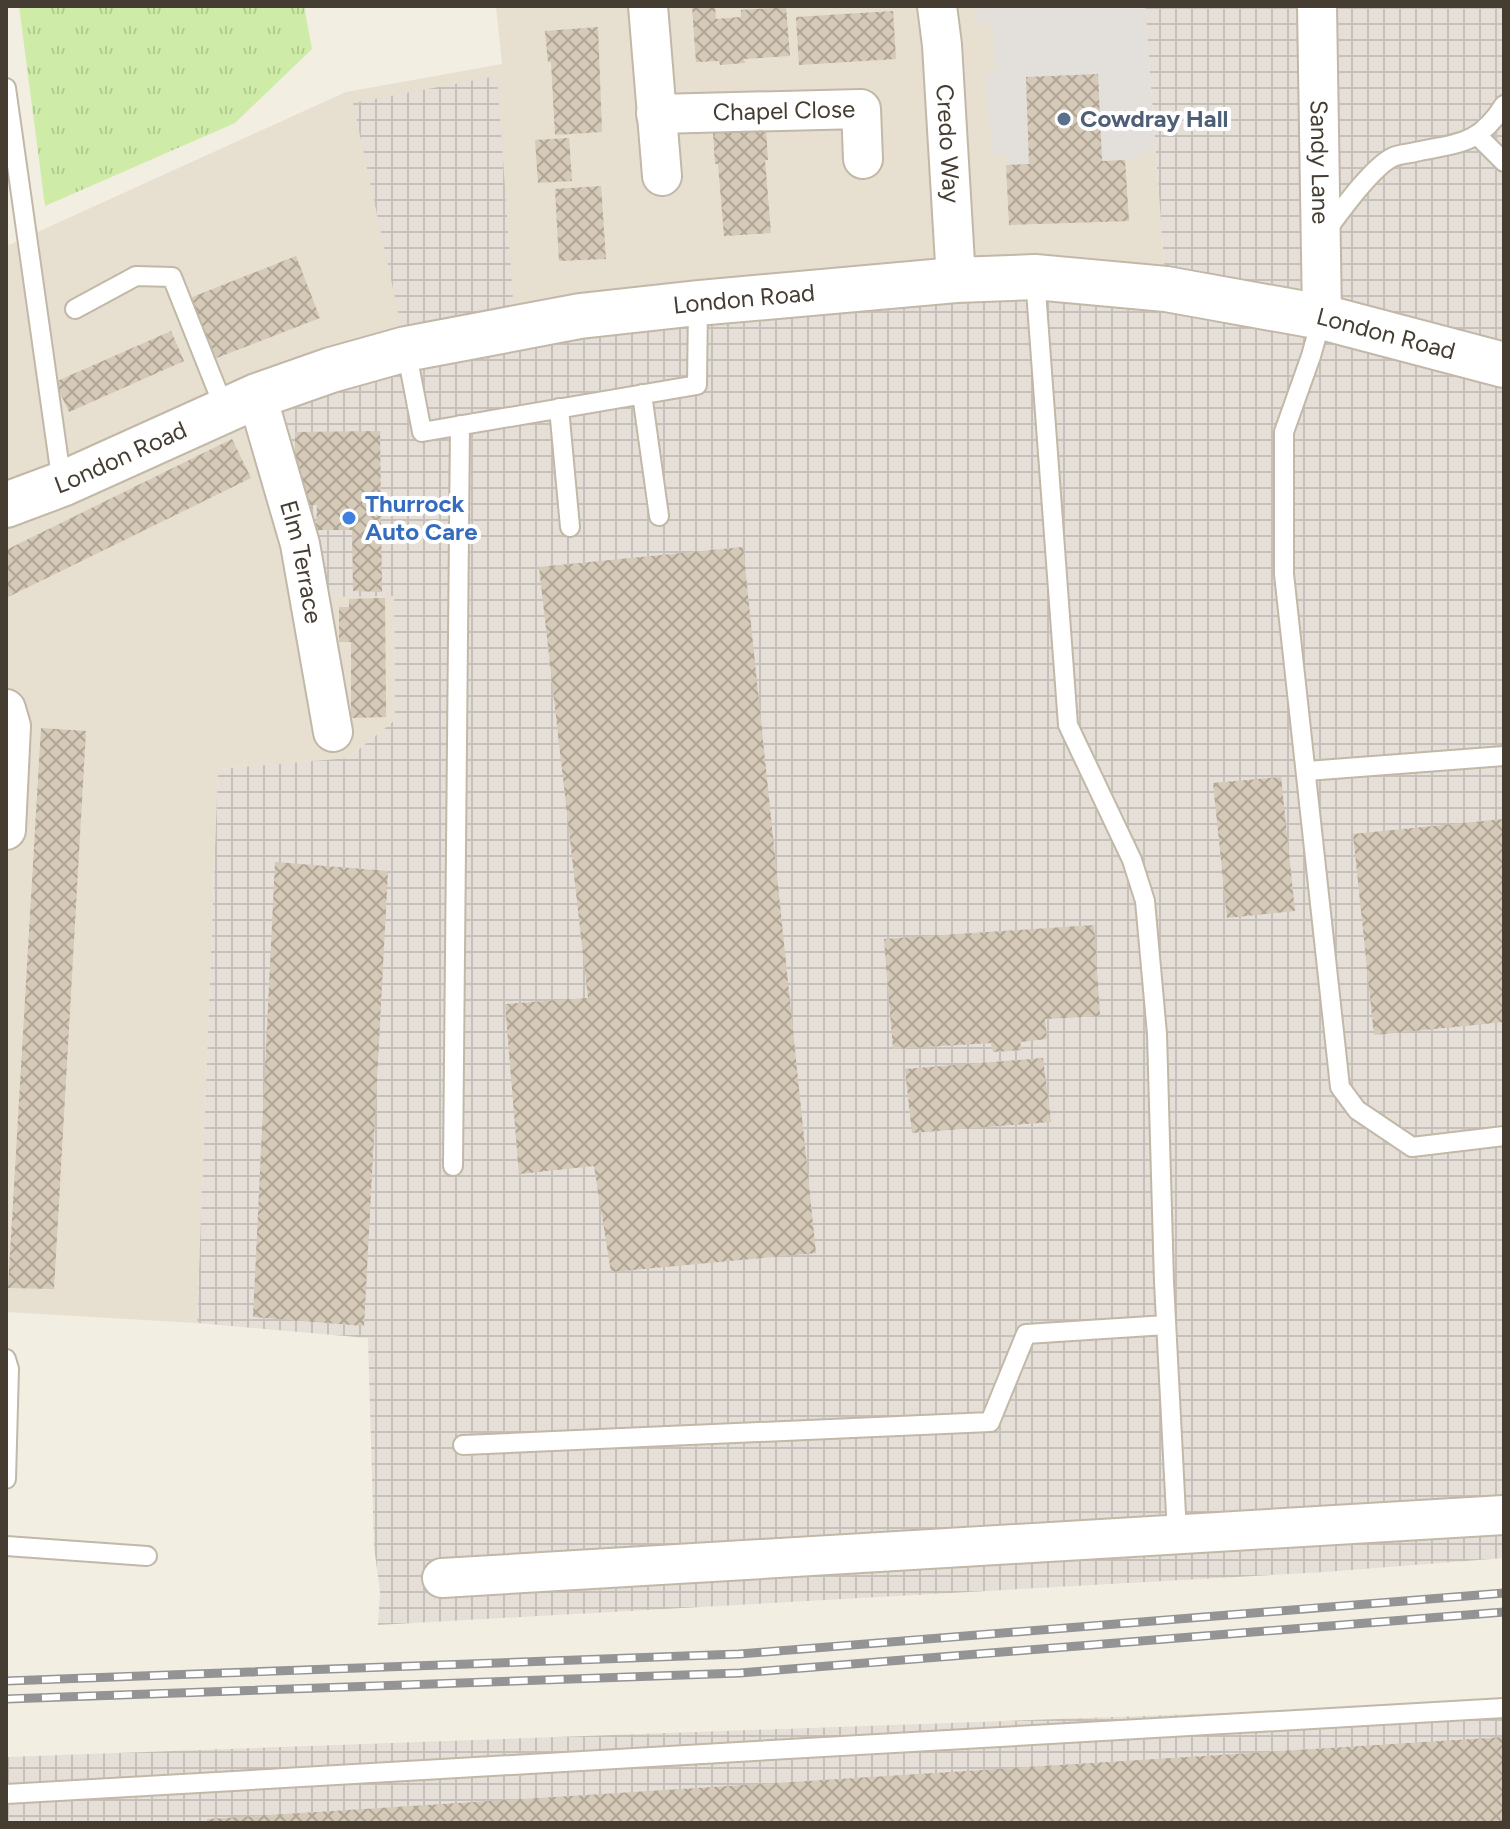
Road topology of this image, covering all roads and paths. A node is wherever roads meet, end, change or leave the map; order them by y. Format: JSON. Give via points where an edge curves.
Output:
{"nodes":[{"id":1,"x":648,"y":6,"type":"edge"},
{"id":2,"x":937,"y":6,"type":"edge"},
{"id":3,"x":1317,"y":6,"type":"edge"},
{"id":4,"x":6,"y":88,"type":"edge"},
{"id":5,"x":1504,"y":105,"type":"edge"},
{"id":6,"x":656,"y":114,"type":"junction"},
{"id":7,"x":1478,"y":136,"type":"junction"},
{"id":8,"x":863,"y":159,"type":"dead end"},
{"id":9,"x":1504,"y":162,"type":"edge"},
{"id":10,"x":662,"y":176,"type":"dead end"},
{"id":11,"x":1321,"y":237,"type":"junction"},
{"id":12,"x":1035,"y":277,"type":"junction"},
{"id":13,"x":956,"y":280,"type":"junction"},
{"id":14,"x":698,"y":303,"type":"junction"},
{"id":15,"x":75,"y":309,"type":"dead end"},
{"id":16,"x":1322,"y":317,"type":"junction"},
{"id":17,"x":406,"y":349,"type":"junction"},
{"id":18,"x":1504,"y":365,"type":"edge"},
{"id":19,"x":642,"y":394,"type":"junction"},
{"id":20,"x":241,"y":403,"type":"junction"},
{"id":21,"x":559,"y":408,"type":"junction"},
{"id":22,"x":460,"y":425,"type":"junction"},
{"id":23,"x":62,"y":484,"type":"junction"},
{"id":24,"x":6,"y":505,"type":"edge"},
{"id":25,"x":659,"y":516,"type":"dead end"},
{"id":26,"x":570,"y":527,"type":"dead end"},
{"id":27,"x":6,"y":709,"type":"edge"},
{"id":28,"x":333,"y":732,"type":"dead end"},
{"id":29,"x":1504,"y":756,"type":"edge"},
{"id":30,"x":1307,"y":771,"type":"junction"},
{"id":31,"x":6,"y":830,"type":"edge"},
{"id":32,"x":1504,"y":1136,"type":"edge"},
{"id":33,"x":453,"y":1166,"type":"dead end"},
{"id":34,"x":1166,"y":1325,"type":"junction"},
{"id":35,"x":6,"y":1359,"type":"edge"},
{"id":36,"x":463,"y":1445,"type":"dead end"},
{"id":37,"x":6,"y":1479,"type":"edge"},
{"id":38,"x":1504,"y":1515,"type":"edge"},
{"id":39,"x":1177,"y":1534,"type":"junction"},
{"id":40,"x":6,"y":1546,"type":"edge"},
{"id":41,"x":147,"y":1556,"type":"dead end"},
{"id":42,"x":442,"y":1578,"type":"dead end"},
{"id":43,"x":1504,"y":1708,"type":"edge"},
{"id":44,"x":6,"y":1794,"type":"edge"}],
"edges":[{"from":1,"to":6,"type":"street"},
{"from":2,"to":13,"type":"street","name":"Credo Way"},
{"from":3,"to":11,"type":"street","name":"Sandy Lane"},
{"from":4,"to":23,"type":"lane"},
{"from":5,"to":7,"type":"lane"},
{"from":6,"to":8,"type":"street","name":"Chapel Close","via":[[861,109]]},
{"from":6,"to":10,"type":"street"},
{"from":7,"to":9,"type":"lane"},
{"from":7,"to":11,"type":"lane","via":[[1392,157]]},
{"from":11,"to":16,"type":"street","name":"Sandy Lane"},
{"from":12,"to":13,"type":"street","name":"London Road"},
{"from":12,"to":16,"type":"street","name":"London Road","via":[[1166,289]]},
{"from":12,"to":34,"type":"lane","via":[[1068,725],[1132,860],[1145,901],[1157,1034]]},
{"from":13,"to":14,"type":"street","name":"London Road"},
{"from":14,"to":17,"type":"street","name":"London Road","via":[[580,316]]},
{"from":14,"to":19,"type":"lane","via":[[697,385]]},
{"from":15,"to":20,"type":"lane","via":[[136,276],[172,277]]},
{"from":16,"to":18,"type":"street","name":"London Road"},
{"from":16,"to":30,"type":"lane","via":[[1284,432],[1284,574]]},
{"from":17,"to":20,"type":"street","name":"London Road"},
{"from":17,"to":22,"type":"lane","via":[[422,432]]},
{"from":19,"to":21,"type":"lane"},
{"from":19,"to":25,"type":"lane"},
{"from":20,"to":23,"type":"street","name":"London Road"},
{"from":20,"to":28,"type":"street","name":"Elm Terrace","via":[[300,544]]},
{"from":21,"to":22,"type":"lane"},
{"from":21,"to":26,"type":"lane"},
{"from":22,"to":33,"type":"lane"},
{"from":23,"to":24,"type":"street","name":"London Road"},
{"from":27,"to":31,"type":"street","via":[[11,726]]},
{"from":29,"to":30,"type":"lane"},
{"from":30,"to":32,"type":"lane","via":[[1340,1087],[1357,1110],[1412,1147]]},
{"from":34,"to":36,"type":"lane","via":[[1026,1334],[990,1422]]},
{"from":34,"to":39,"type":"lane"},
{"from":35,"to":37,"type":"lane"},
{"from":38,"to":39,"type":"street"},
{"from":39,"to":42,"type":"street"},
{"from":40,"to":41,"type":"lane"},
{"from":43,"to":44,"type":"lane"}]}
